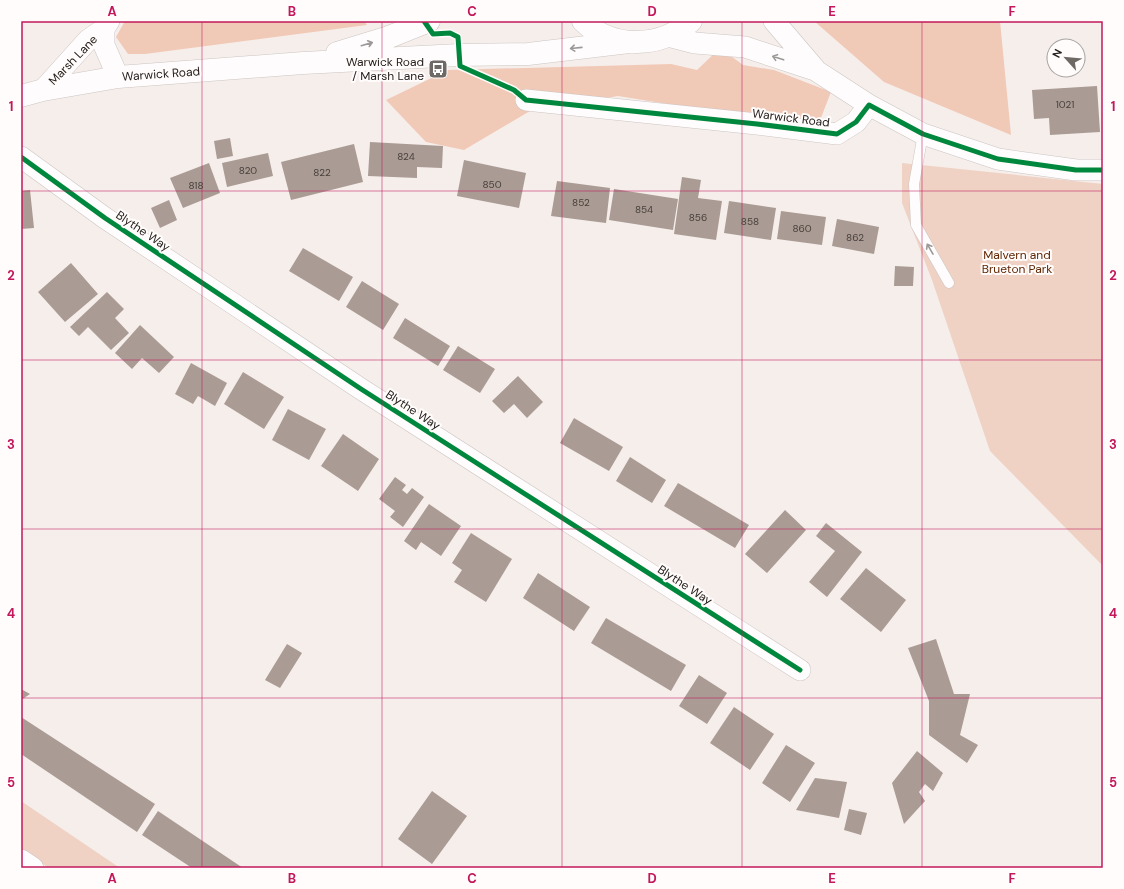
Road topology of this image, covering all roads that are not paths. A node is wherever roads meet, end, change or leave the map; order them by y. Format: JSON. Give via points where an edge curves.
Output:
{"nodes":[{"id":1,"x":428,"y":21,"type":"edge"},
{"id":2,"x":584,"y":21,"type":"edge"},
{"id":3,"x":691,"y":21,"type":"edge"},
{"id":4,"x":774,"y":21,"type":"edge"},
{"id":5,"x":106,"y":25,"type":"edge"},
{"id":6,"x":668,"y":36,"type":"junction"},
{"id":7,"x":629,"y":42,"type":"junction"},
{"id":8,"x":303,"y":63,"type":"junction"},
{"id":9,"x":815,"y":70,"type":"junction"},
{"id":10,"x":118,"y":77,"type":"junction"},
{"id":11,"x":43,"y":90,"type":"junction"},
{"id":12,"x":21,"y":96,"type":"edge"},
{"id":13,"x":526,"y":100,"type":"dead end"},
{"id":14,"x":869,"y":105,"type":"junction"},
{"id":15,"x":923,"y":134,"type":"junction"},
{"id":16,"x":21,"y":158,"type":"edge"},
{"id":17,"x":1103,"y":170,"type":"edge"},
{"id":18,"x":949,"y":283,"type":"dead end"},
{"id":19,"x":800,"y":670,"type":"dead end"},
{"id":20,"x":21,"y":860,"type":"edge"},
{"id":21,"x":33,"y":868,"type":"edge"}],
"edges":[{"from":8,"to":1,"type":"main road","name":"Warwick Road","one_way":true,"via":[[389,37]]},
{"from":2,"to":7,"type":"main road","via":[[605,36]]},
{"from":3,"to":6,"type":"main road"},
{"from":4,"to":9,"type":"street"},
{"from":5,"to":10,"type":"street","name":"Marsh Lane","via":[[104,45]]},
{"from":5,"to":11,"type":"street","name":"Marsh Lane","via":[[88,40]]},
{"from":6,"to":7,"type":"main road","via":[[649,42]]},
{"from":9,"to":6,"type":"street","one_way":true,"via":[[745,47],[695,43]]},
{"from":7,"to":8,"type":"main road","name":"Warwick Road","one_way":true,"via":[[528,54]]},
{"from":8,"to":10,"type":"main road","name":"Warwick Road"},
{"from":9,"to":14,"type":"street"},
{"from":10,"to":11,"type":"main road","name":"Warwick Road"},
{"from":11,"to":12,"type":"main road","name":"Warwick Road"},
{"from":13,"to":14,"type":"street","name":"Warwick Road","via":[[837,134],[856,122]]},
{"from":14,"to":15,"type":"street"},
{"from":15,"to":17,"type":"street","via":[[998,159],[1076,170]]},
{"from":18,"to":15,"type":"lane","one_way":true,"via":[[916,225],[914,184]]},
{"from":16,"to":19,"type":"street","name":"Blythe Way","via":[[105,218],[361,389]]},
{"from":20,"to":21,"type":"street"}]}
